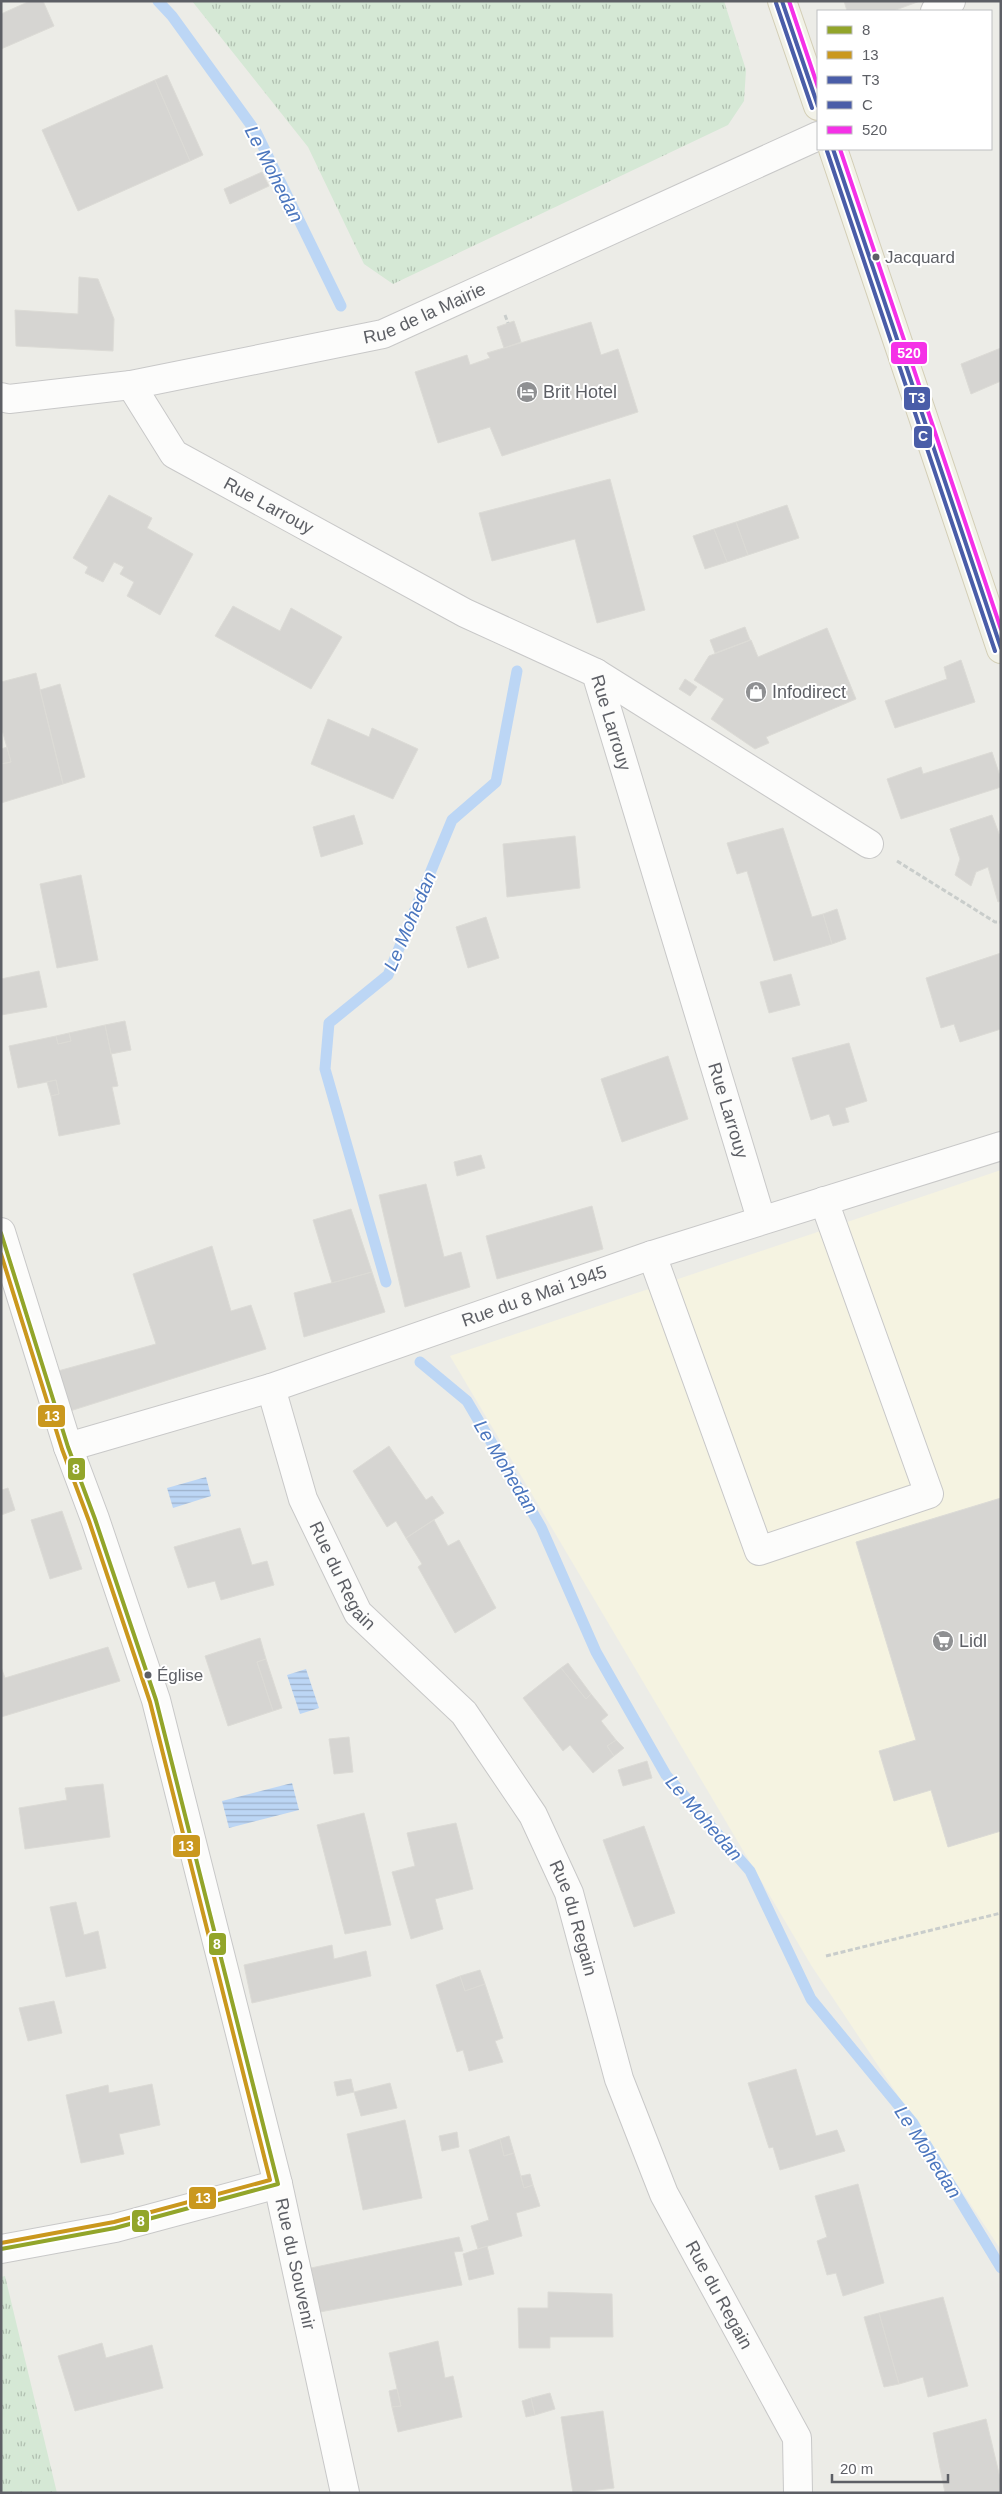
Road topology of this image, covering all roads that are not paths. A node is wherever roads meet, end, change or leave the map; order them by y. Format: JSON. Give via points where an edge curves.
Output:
{"nodes":[{"id":1,"x":782,"y":1,"type":"edge"},
{"id":2,"x":951,"y":1,"type":"edge"},
{"id":3,"x":937,"y":10,"type":"edge"},
{"id":4,"x":816,"y":91,"type":"edge"},
{"id":5,"x":817,"y":136,"type":"edge"},
{"id":6,"x":833,"y":150,"type":"edge"},
{"id":7,"x":131,"y":385,"type":"junction"},
{"id":8,"x":1,"y":397,"type":"edge"},
{"id":9,"x":1001,"y":649,"type":"edge"},
{"id":10,"x":596,"y":673,"type":"junction"},
{"id":11,"x":869,"y":844,"type":"road end"},
{"id":12,"x":1001,"y":1146,"type":"edge"},
{"id":13,"x":824,"y":1201,"type":"junction"},
{"id":14,"x":761,"y":1219,"type":"junction"},
{"id":15,"x":1,"y":1232,"type":"edge"},
{"id":16,"x":652,"y":1255,"type":"junction"},
{"id":17,"x":271,"y":1388,"type":"junction"},
{"id":18,"x":68,"y":1447,"type":"junction"},
{"id":19,"x":278,"y":2184,"type":"junction"},
{"id":20,"x":1,"y":2249,"type":"edge"},
{"id":21,"x":345,"y":2493,"type":"edge"},
{"id":22,"x":798,"y":2493,"type":"edge"}],
"edges":[{"from":1,"to":4,"type":"main road"},
{"from":2,"to":3,"type":"street"},
{"from":5,"to":7,"type":"street","name":"Rue de la Mairie","via":[[382,334]]},
{"from":6,"to":9,"type":"main road"},
{"from":7,"to":8,"type":"street","name":"Rue de la Mairie","via":[[9,399]]},
{"from":7,"to":10,"type":"street","name":"Rue Larrouy","via":[[174,454],[465,613]]},
{"from":10,"to":11,"type":"street"},
{"from":10,"to":14,"type":"street","name":"Rue Larrouy"},
{"from":12,"to":13,"type":"street","name":"Rue du 8 Mai 1945"},
{"from":13,"to":14,"type":"street","name":"Rue du 8 Mai 1945"},
{"from":13,"to":16,"type":"street","via":[[929,1494],[758,1551]]},
{"from":14,"to":16,"type":"street","name":"Rue du 8 Mai 1945"},
{"from":15,"to":18,"type":"street","name":"Rue du Souvenir"},
{"from":16,"to":17,"type":"street","name":"Rue du 8 Mai 1945"},
{"from":17,"to":18,"type":"street","name":"Rue du 8 Mai 1945"},
{"from":17,"to":22,"type":"street","name":"Rue du Regain","via":[[304,1499],[358,1613],[464,1713],[533,1815],[569,1893],[618,2079],[664,2194],[797,2438]]},
{"from":18,"to":19,"type":"street","name":"Rue du Souvenir","via":[[156,1700]]},
{"from":19,"to":20,"type":"street","via":[[115,2228]]},
{"from":19,"to":21,"type":"street","name":"Rue du Souvenir"}]}
